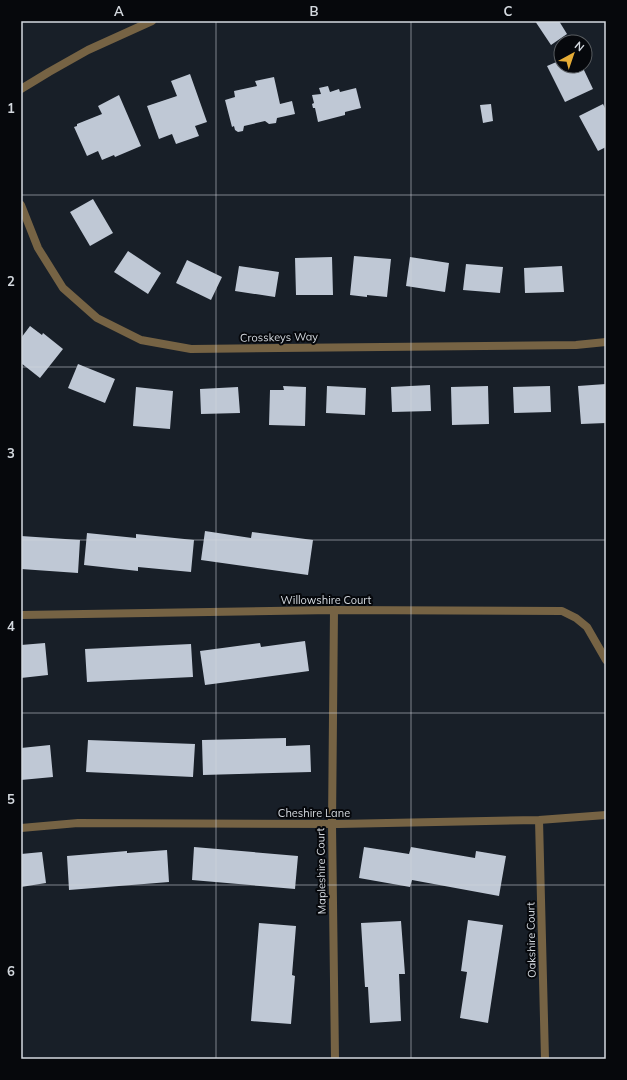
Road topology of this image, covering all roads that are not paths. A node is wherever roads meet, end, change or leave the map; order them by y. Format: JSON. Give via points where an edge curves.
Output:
{"nodes":[{"id":1,"x":151,"y":21,"type":"edge"},
{"id":2,"x":21,"y":89,"type":"edge"},
{"id":3,"x":21,"y":205,"type":"edge"},
{"id":4,"x":606,"y":342,"type":"edge"},
{"id":5,"x":334,"y":610,"type":"junction"},
{"id":6,"x":21,"y":615,"type":"edge"},
{"id":7,"x":606,"y":660,"type":"edge"},
{"id":8,"x":606,"y":815,"type":"edge"},
{"id":9,"x":539,"y":820,"type":"junction"},
{"id":10,"x":332,"y":824,"type":"junction"},
{"id":11,"x":21,"y":828,"type":"edge"},
{"id":12,"x":334,"y":1059,"type":"edge"},
{"id":13,"x":545,"y":1059,"type":"edge"}],
"edges":[{"from":1,"to":2,"type":"street","via":[[88,50]]},
{"from":3,"to":4,"type":"street","name":"Crosskeys Way","via":[[38,248],[63,288],[97,318],[141,340],[192,349]]},
{"from":5,"to":6,"type":"street","name":"Willowshire Court"},
{"from":5,"to":7,"type":"street","name":"Willowshire Court","via":[[562,611],[587,627]]},
{"from":5,"to":10,"type":"street","name":"Mapleshire Court"},
{"from":8,"to":9,"type":"street","name":"Cheshire Lane"},
{"from":9,"to":10,"type":"street","name":"Cheshire Lane"},
{"from":9,"to":13,"type":"street","name":"Oakshire Court"},
{"from":10,"to":11,"type":"street","name":"Cheshire Lane","via":[[78,823]]},
{"from":10,"to":12,"type":"street","name":"Mapleshire Court"}]}
